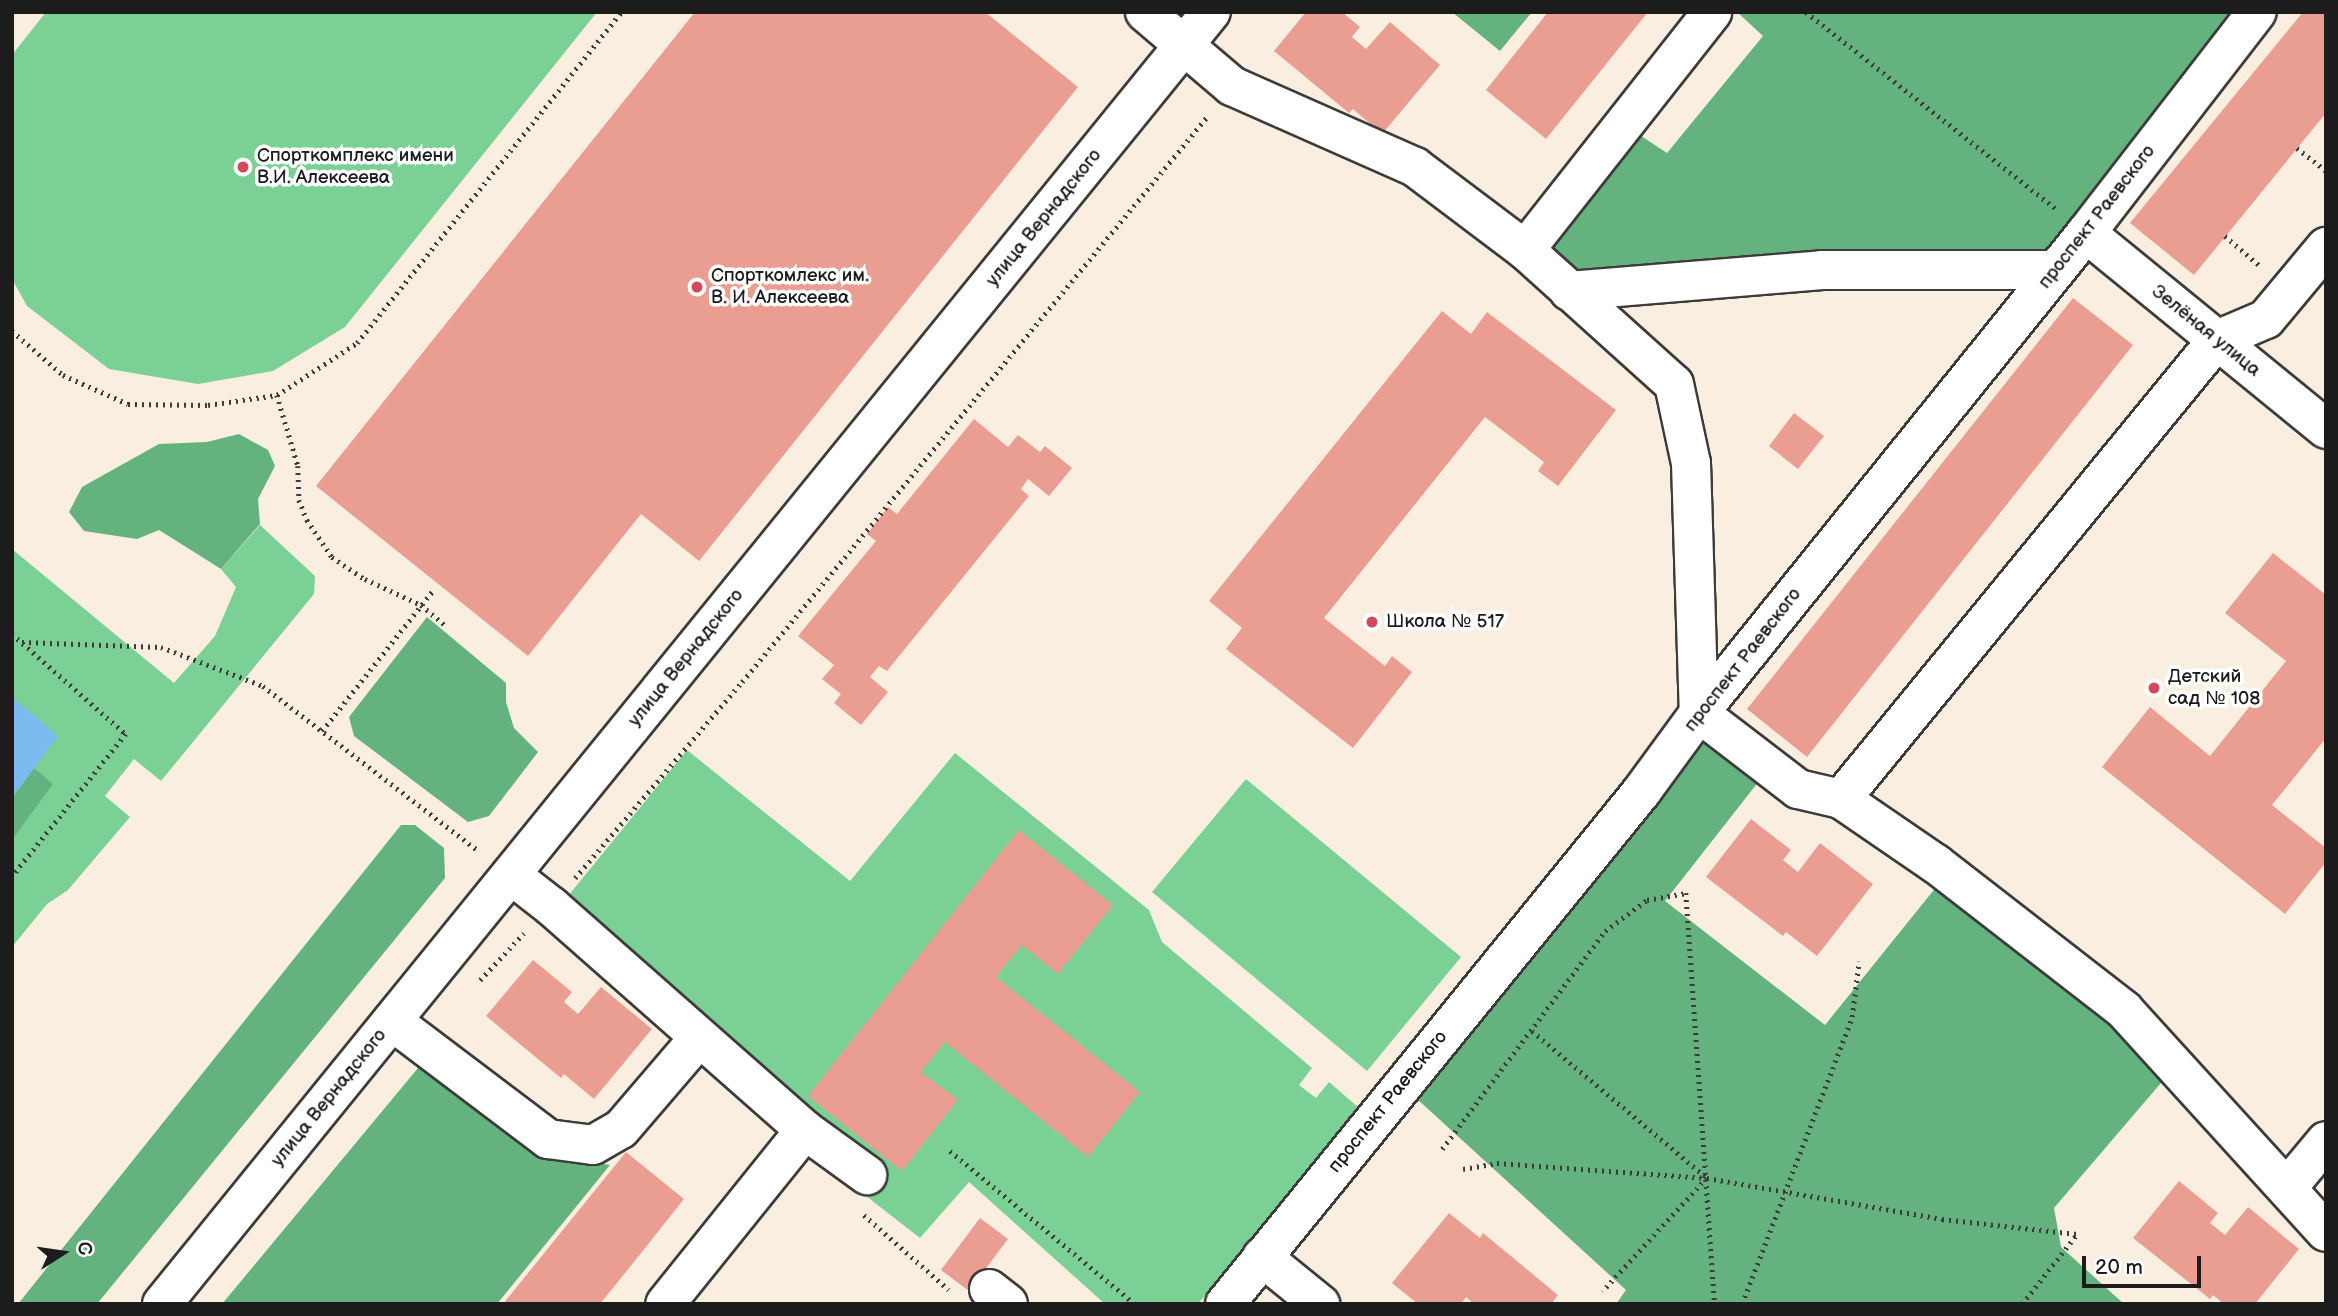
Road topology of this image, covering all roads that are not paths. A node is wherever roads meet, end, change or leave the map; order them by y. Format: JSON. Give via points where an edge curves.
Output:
{"nodes":[{"id":1,"x":1145,"y":12,"type":"edge"},
{"id":2,"x":1210,"y":12,"type":"edge"},
{"id":3,"x":1712,"y":12,"type":"edge"},
{"id":4,"x":2257,"y":12,"type":"edge"},
{"id":5,"x":1185,"y":44,"type":"junction"},
{"id":6,"x":2086,"y":233,"type":"junction"},
{"id":7,"x":2326,"y":247,"type":"edge"},
{"id":8,"x":1525,"y":250,"type":"junction"},
{"id":9,"x":2055,"y":270,"type":"junction"},
{"id":10,"x":1569,"y":292,"type":"junction"},
{"id":11,"x":2217,"y":340,"type":"junction"},
{"id":12,"x":2326,"y":429,"type":"edge"},
{"id":13,"x":1699,"y":713,"type":"junction"},
{"id":14,"x":1841,"y":799,"type":"junction"},
{"id":15,"x":511,"y":874,"type":"junction"},
{"id":16,"x":392,"y":1021,"type":"junction"},
{"id":17,"x":699,"y":1038,"type":"junction"},
{"id":18,"x":805,"y":1129,"type":"junction"},
{"id":19,"x":2326,"y":1141,"type":"edge"},
{"id":20,"x":867,"y":1175,"type":"dead end"},
{"id":21,"x":2287,"y":1188,"type":"junction"},
{"id":22,"x":2326,"y":1232,"type":"edge"},
{"id":23,"x":1262,"y":1257,"type":"junction"},
{"id":24,"x":163,"y":1304,"type":"edge"},
{"id":25,"x":665,"y":1304,"type":"edge"},
{"id":26,"x":1224,"y":1304,"type":"edge"},
{"id":27,"x":1320,"y":1304,"type":"edge"}],
"edges":[{"from":1,"to":5,"type":"street"},
{"from":2,"to":5,"type":"street","name":"улица Вернадского"},
{"from":3,"to":8,"type":"street"},
{"from":4,"to":6,"type":"street","name":"проспект Раевского"},
{"from":5,"to":8,"type":"street","via":[[1232,86],[1415,167]]},
{"from":5,"to":15,"type":"street","name":"улица Вернадского"},
{"from":6,"to":9,"type":"street","name":"проспект Раевского"},
{"from":6,"to":11,"type":"street","name":"Зелёная улица"},
{"from":7,"to":11,"type":"street","via":[[2266,319]]},
{"from":8,"to":10,"type":"street"},
{"from":9,"to":10,"type":"street","via":[[1822,270]]},
{"from":9,"to":13,"type":"street","name":"проспект Раевского"},
{"from":10,"to":13,"type":"street","via":[[1674,384],[1691,463]]},
{"from":11,"to":12,"type":"street","name":"Зелёная улица"},
{"from":11,"to":14,"type":"street"},
{"from":13,"to":14,"type":"street","via":[[1798,789]]},
{"from":13,"to":23,"type":"street","name":"проспект Раевского","via":[[1642,791]]},
{"from":14,"to":21,"type":"street","via":[[1936,864],[2124,1010]]},
{"from":15,"to":16,"type":"street","name":"улица Вернадского"},
{"from":15,"to":17,"type":"street"},
{"from":16,"to":17,"type":"street","via":[[548,1139],[593,1146],[621,1129]]},
{"from":16,"to":24,"type":"street","name":"улица Вернадского"},
{"from":17,"to":18,"type":"street"},
{"from":18,"to":20,"type":"street"},
{"from":18,"to":25,"type":"street"},
{"from":19,"to":21,"type":"street"},
{"from":21,"to":22,"type":"street"},
{"from":23,"to":26,"type":"street","name":"проспект Раевского"},
{"from":23,"to":27,"type":"street"}]}
